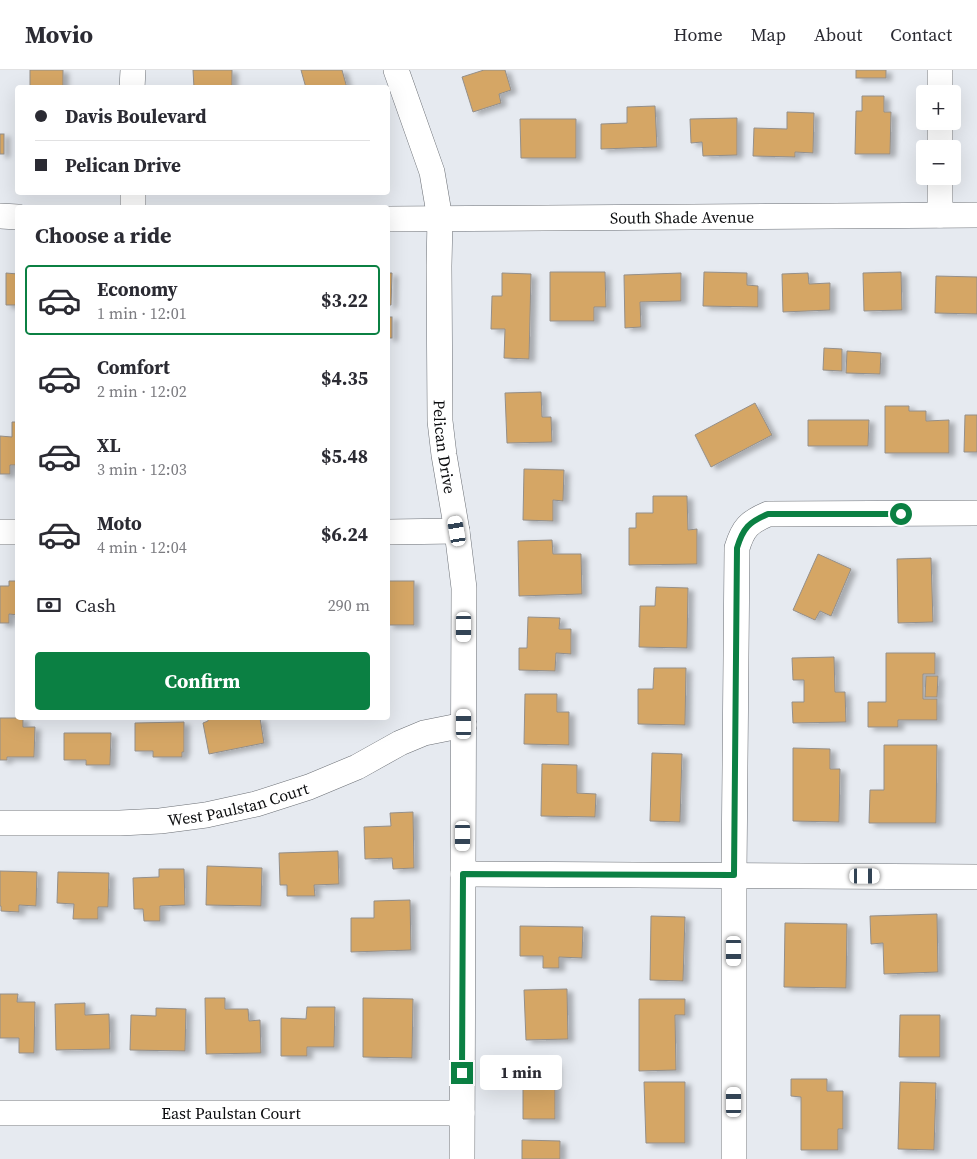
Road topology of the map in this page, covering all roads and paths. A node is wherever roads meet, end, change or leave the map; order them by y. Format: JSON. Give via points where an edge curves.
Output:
{"nodes":[{"id":1,"x":132,"y":70,"type":"edge"},
{"id":2,"x":396,"y":70,"type":"edge"},
{"id":3,"x":940,"y":70,"type":"edge"},
{"id":4,"x":132,"y":85,"type":"edge"},
{"id":5,"x":940,"y":85,"type":"edge"},
{"id":6,"x":940,"y":185,"type":"edge"},
{"id":7,"x":0,"y":216,"type":"edge"},
{"id":8,"x":15,"y":216,"type":"edge"},
{"id":9,"x":940,"y":216,"type":"junction"},
{"id":10,"x":977,"y":216,"type":"edge"},
{"id":11,"x":390,"y":219,"type":"edge"},
{"id":12,"x":440,"y":219,"type":"junction"},
{"id":13,"x":977,"y":513,"type":"edge"},
{"id":14,"x":457,"y":531,"type":"junction"},
{"id":15,"x":0,"y":532,"type":"edge"},
{"id":16,"x":15,"y":532,"type":"edge"},
{"id":17,"x":390,"y":532,"type":"edge"},
{"id":18,"x":464,"y":724,"type":"junction"},
{"id":19,"x":0,"y":823,"type":"edge"},
{"id":20,"x":463,"y":874,"type":"junction"},
{"id":21,"x":734,"y":875,"type":"junction"},
{"id":22,"x":977,"y":877,"type":"edge"},
{"id":23,"x":0,"y":1113,"type":"edge"},
{"id":24,"x":462,"y":1113,"type":"junction"},
{"id":25,"x":462,"y":1159,"type":"edge"},
{"id":26,"x":734,"y":1159,"type":"edge"}],
"edges":[{"from":1,"to":4,"type":"street"},
{"from":2,"to":12,"type":"street","name":"Pelican Drive","via":[[432,172]]},
{"from":3,"to":5,"type":"street"},
{"from":6,"to":9,"type":"street"},
{"from":7,"to":8,"type":"street"},
{"from":9,"to":10,"type":"street","name":"South Shade Avenue"},
{"from":9,"to":12,"type":"street","name":"South Shade Avenue"},
{"from":11,"to":12,"type":"street","name":"South Shade Avenue"},
{"from":12,"to":14,"type":"street","name":"Pelican Drive","via":[[440,421]]},
{"from":13,"to":21,"type":"street","via":[[768,514],[750,523],[740,537],[737,548]]},
{"from":14,"to":17,"type":"street"},
{"from":14,"to":18,"type":"street","name":"Pelican Drive","via":[[464,588]]},
{"from":15,"to":16,"type":"street"},
{"from":18,"to":19,"type":"street","name":"West Paulstan Court","via":[[424,733],[309,787],[256,804],[206,815],[120,823]]},
{"from":18,"to":20,"type":"street","name":"Pelican Drive"},
{"from":20,"to":21,"type":"street"},
{"from":20,"to":24,"type":"street","name":"Pelican Drive"},
{"from":21,"to":22,"type":"street"},
{"from":21,"to":26,"type":"street"},
{"from":23,"to":24,"type":"street","name":"East Paulstan Court"},
{"from":24,"to":25,"type":"street","name":"Pelican Drive"}]}
